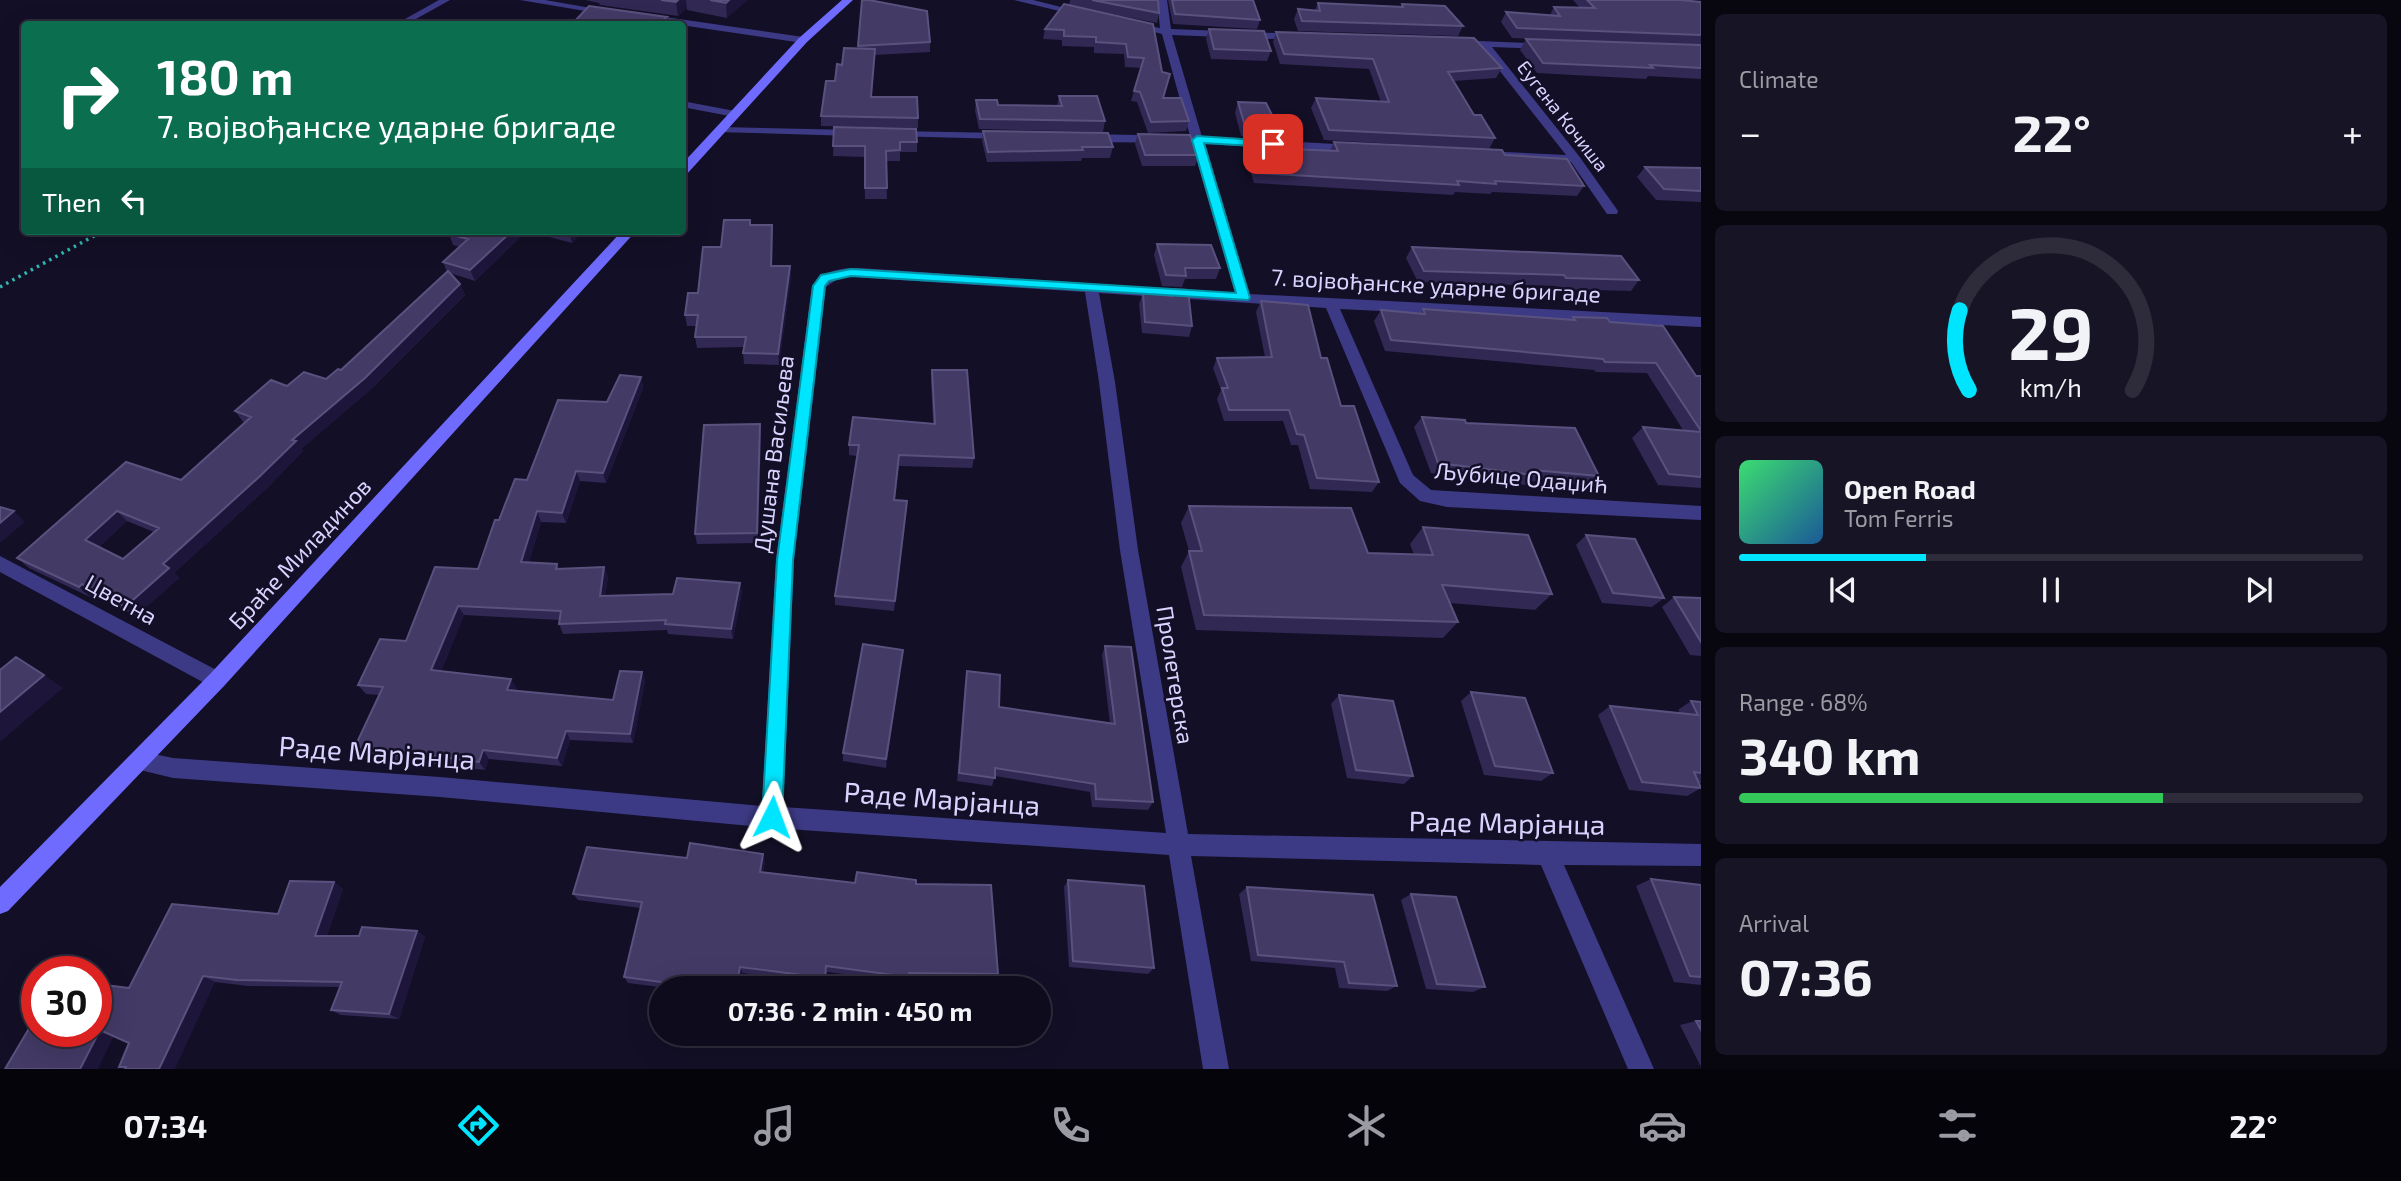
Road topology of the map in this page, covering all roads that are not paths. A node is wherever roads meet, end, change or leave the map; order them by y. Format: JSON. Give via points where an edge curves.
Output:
{"nodes":[{"id":1,"x":446,"y":0,"type":"edge"},
{"id":2,"x":525,"y":0,"type":"edge"},
{"id":3,"x":848,"y":0,"type":"edge"},
{"id":4,"x":1019,"y":0,"type":"edge"},
{"id":5,"x":1162,"y":0,"type":"edge"},
{"id":6,"x":623,"y":14,"type":"edge"},
{"id":7,"x":636,"y":16,"type":"edge"},
{"id":8,"x":1099,"y":18,"type":"edge"},
{"id":9,"x":407,"y":21,"type":"edge"},
{"id":10,"x":671,"y":21,"type":"edge"},
{"id":11,"x":686,"y":23,"type":"edge"},
{"id":12,"x":1126,"y":23,"type":"edge"},
{"id":13,"x":1166,"y":32,"type":"junction"},
{"id":14,"x":1304,"y":37,"type":"edge"},
{"id":15,"x":803,"y":40,"type":"junction"},
{"id":16,"x":1443,"y":42,"type":"edge"},
{"id":17,"x":1484,"y":44,"type":"junction"},
{"id":18,"x":1565,"y":46,"type":"edge"},
{"id":19,"x":686,"y":105,"type":"edge"},
{"id":20,"x":735,"y":114,"type":"junction"},
{"id":21,"x":721,"y":130,"type":"junction"},
{"id":22,"x":863,"y":134,"type":"edge"},
{"id":23,"x":877,"y":134,"type":"edge"},
{"id":24,"x":1016,"y":136,"type":"edge"},
{"id":25,"x":1072,"y":137,"type":"edge"},
{"id":26,"x":1197,"y":140,"type":"junction"},
{"id":27,"x":1370,"y":149,"type":"edge"},
{"id":28,"x":1492,"y":155,"type":"edge"},
{"id":29,"x":1575,"y":159,"type":"junction"},
{"id":30,"x":686,"y":168,"type":"edge"},
{"id":31,"x":1612,"y":211,"type":"dead end"},
{"id":32,"x":625,"y":235,"type":"edge"},
{"id":33,"x":834,"y":274,"type":"joint"},
{"id":34,"x":1091,"y":289,"type":"junction"},
{"id":35,"x":1244,"y":298,"type":"junction"},
{"id":36,"x":1331,"y":304,"type":"junction"},
{"id":37,"x":1701,"y":322,"type":"edge"},
{"id":38,"x":1701,"y":513,"type":"edge"},
{"id":39,"x":0,"y":563,"type":"edge"},
{"id":40,"x":218,"y":680,"type":"junction"},
{"id":41,"x":139,"y":761,"type":"junction"},
{"id":42,"x":772,"y":817,"type":"junction"},
{"id":43,"x":1178,"y":845,"type":"junction"},
{"id":44,"x":1548,"y":855,"type":"junction"},
{"id":45,"x":1701,"y":855,"type":"edge"},
{"id":46,"x":0,"y":903,"type":"edge"},
{"id":47,"x":1216,"y":1069,"type":"edge"},
{"id":48,"x":1641,"y":1069,"type":"edge"}],
"edges":[{"from":1,"to":9,"type":"lane"},
{"from":2,"to":6,"type":"street"},
{"from":3,"to":15,"type":"main road"},
{"from":4,"to":8,"type":"street"},
{"from":5,"to":13,"type":"street"},
{"from":7,"to":10,"type":"street"},
{"from":11,"to":15,"type":"street"},
{"from":12,"to":13,"type":"street"},
{"from":13,"to":14,"type":"street"},
{"from":13,"to":26,"type":"street"},
{"from":15,"to":20,"type":"main road"},
{"from":16,"to":17,"type":"street"},
{"from":17,"to":18,"type":"street"},
{"from":17,"to":29,"type":"street","name":"Еугена Кочиша"},
{"from":19,"to":20,"type":"lane"},
{"from":20,"to":21,"type":"main road"},
{"from":21,"to":22,"type":"street"},
{"from":21,"to":30,"type":"main road"},
{"from":23,"to":24,"type":"street"},
{"from":25,"to":26,"type":"street"},
{"from":26,"to":27,"type":"street"},
{"from":26,"to":35,"type":"street"},
{"from":28,"to":29,"type":"street"},
{"from":29,"to":31,"type":"street","name":"Еугена Кочиша"},
{"from":32,"to":40,"type":"main road","name":"Браће Миладинов"},
{"from":33,"to":34,"type":"street","name":"7. војвођанске ударне бригаде"},
{"from":33,"to":42,"type":"street","name":"Душана Васиљева","via":[[819,286],[785,560]]},
{"from":34,"to":35,"type":"street","name":"7. војвођанске ударне бригаде"},
{"from":34,"to":43,"type":"street","name":"Пролетерска"},
{"from":35,"to":36,"type":"street","name":"7. војвођанске ударне бригаде"},
{"from":36,"to":37,"type":"street","name":"7. војвођанске ударне бригаде"},
{"from":36,"to":38,"type":"street","name":"Љубице Одаџић","via":[[1406,479],[1426,496]]},
{"from":39,"to":40,"type":"street","name":"Цветна"},
{"from":40,"to":41,"type":"main road","name":"Браће Миладинов"},
{"from":41,"to":42,"type":"street","name":"Раде Марјанца","via":[[173,768]]},
{"from":41,"to":46,"type":"main road","name":"Браће Миладинов"},
{"from":42,"to":43,"type":"street","name":"Раде Марјанца"},
{"from":43,"to":44,"type":"street","name":"Раде Марјанца"},
{"from":43,"to":47,"type":"street","name":"Пролетерска"},
{"from":44,"to":45,"type":"street","name":"Раде Марјанца"},
{"from":44,"to":48,"type":"street"}]}
